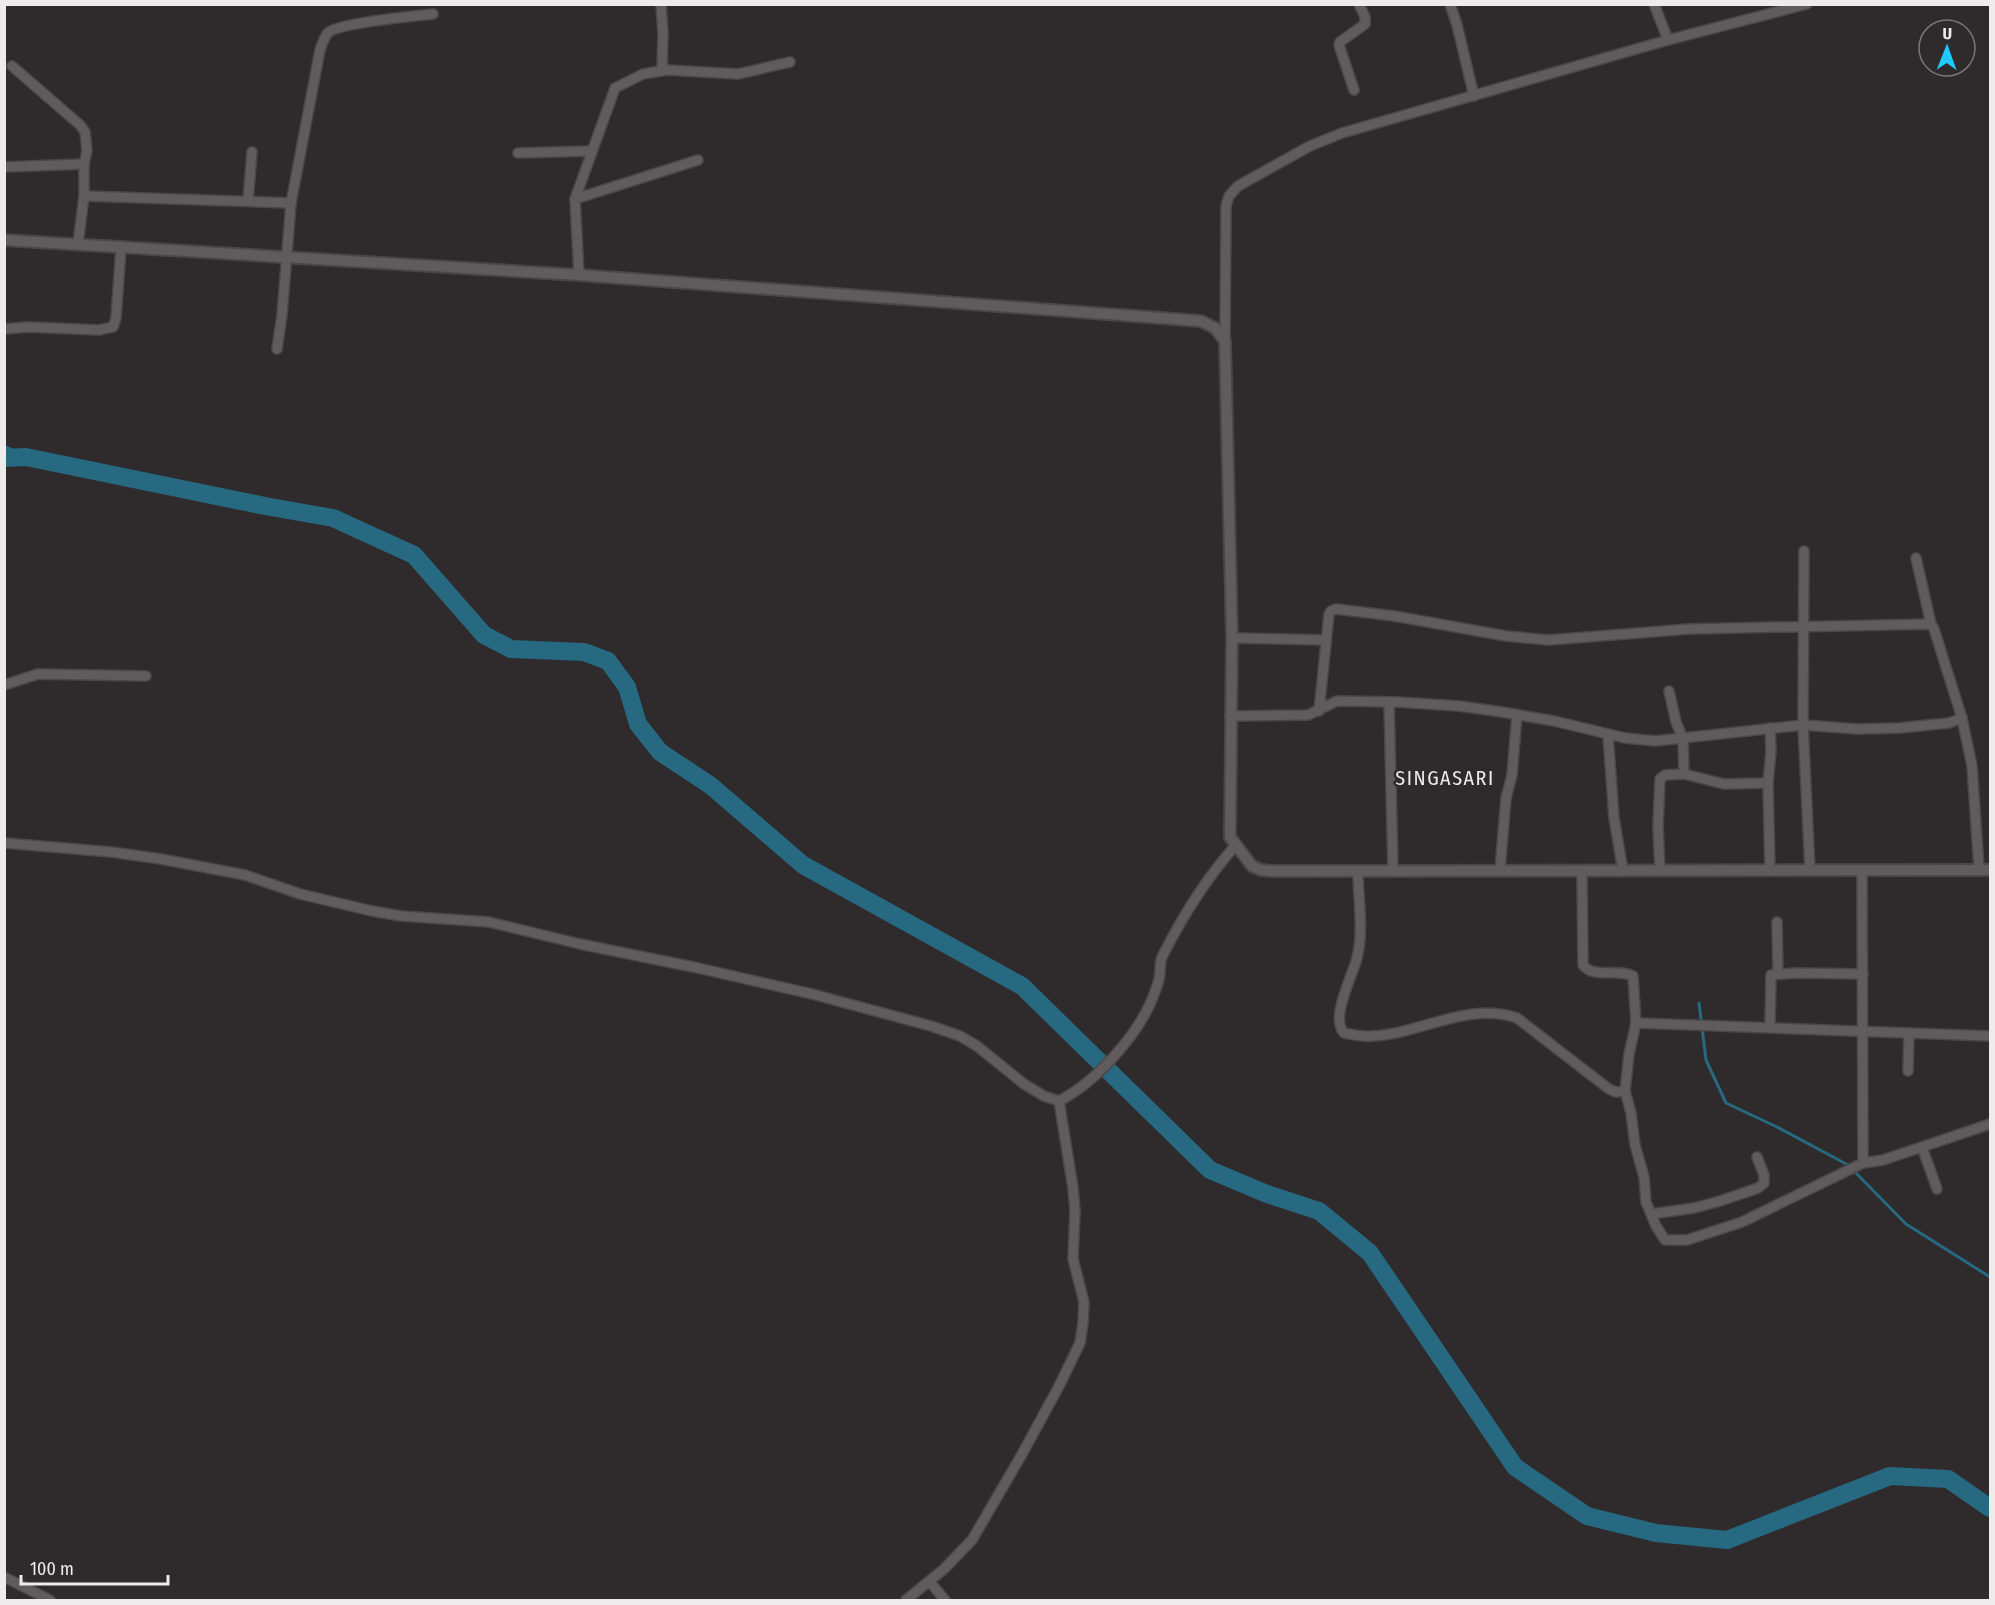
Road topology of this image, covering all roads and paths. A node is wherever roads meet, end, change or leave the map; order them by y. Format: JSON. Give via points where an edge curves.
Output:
{"nodes":[{"id":1,"x":661,"y":4,"type":"edge"},
{"id":2,"x":1359,"y":4,"type":"edge"},
{"id":3,"x":1450,"y":4,"type":"edge"},
{"id":4,"x":1654,"y":4,"type":"edge"},
{"id":5,"x":1807,"y":4,"type":"edge"},
{"id":6,"x":433,"y":14,"type":"dead end"},
{"id":7,"x":1668,"y":40,"type":"junction"},
{"id":8,"x":790,"y":62,"type":"dead end"},
{"id":9,"x":12,"y":66,"type":"dead end"},
{"id":10,"x":662,"y":71,"type":"junction"},
{"id":11,"x":1354,"y":90,"type":"dead end"},
{"id":12,"x":1474,"y":96,"type":"junction"},
{"id":13,"x":592,"y":151,"type":"junction"},
{"id":14,"x":252,"y":152,"type":"dead end"},
{"id":15,"x":518,"y":153,"type":"dead end"},
{"id":16,"x":698,"y":160,"type":"dead end"},
{"id":17,"x":84,"y":164,"type":"junction"},
{"id":18,"x":4,"y":167,"type":"edge"},
{"id":19,"x":84,"y":196,"type":"junction"},
{"id":20,"x":575,"y":199,"type":"junction"},
{"id":21,"x":248,"y":201,"type":"junction"},
{"id":22,"x":291,"y":203,"type":"junction"},
{"id":23,"x":4,"y":240,"type":"edge"},
{"id":24,"x":78,"y":244,"type":"junction"},
{"id":25,"x":121,"y":248,"type":"junction"},
{"id":26,"x":287,"y":257,"type":"junction"},
{"id":27,"x":579,"y":275,"type":"junction"},
{"id":28,"x":4,"y":328,"type":"edge"},
{"id":29,"x":1225,"y":341,"type":"junction"},
{"id":30,"x":278,"y":349,"type":"dead end"},
{"id":31,"x":1804,"y":551,"type":"dead end"},
{"id":32,"x":1916,"y":558,"type":"dead end"},
{"id":33,"x":1931,"y":624,"type":"junction"},
{"id":34,"x":1803,"y":627,"type":"junction"},
{"id":35,"x":1232,"y":638,"type":"junction"},
{"id":36,"x":1326,"y":640,"type":"junction"},
{"id":37,"x":146,"y":676,"type":"dead end"},
{"id":38,"x":4,"y":685,"type":"edge"},
{"id":39,"x":1669,"y":691,"type":"dead end"},
{"id":40,"x":1389,"y":702,"type":"junction"},
{"id":41,"x":1319,"y":711,"type":"junction"},
{"id":42,"x":1517,"y":715,"type":"junction"},
{"id":43,"x":1230,"y":716,"type":"junction"},
{"id":44,"x":1962,"y":718,"type":"junction"},
{"id":45,"x":1803,"y":724,"type":"junction"},
{"id":46,"x":1770,"y":729,"type":"junction"},
{"id":47,"x":1608,"y":735,"type":"junction"},
{"id":48,"x":1683,"y":739,"type":"junction"},
{"id":49,"x":1684,"y":774,"type":"junction"},
{"id":50,"x":1768,"y":783,"type":"junction"},
{"id":51,"x":4,"y":843,"type":"edge"},
{"id":52,"x":1235,"y":846,"type":"junction"},
{"id":53,"x":1978,"y":869,"type":"junction"},
{"id":54,"x":1500,"y":870,"type":"junction"},
{"id":55,"x":1770,"y":870,"type":"junction"},
{"id":56,"x":1810,"y":870,"type":"junction"},
{"id":57,"x":1862,"y":870,"type":"junction"},
{"id":58,"x":1990,"y":870,"type":"edge"},
{"id":59,"x":1358,"y":871,"type":"junction"},
{"id":60,"x":1393,"y":871,"type":"junction"},
{"id":61,"x":1623,"y":871,"type":"junction"},
{"id":62,"x":1660,"y":871,"type":"junction"},
{"id":63,"x":1582,"y":872,"type":"junction"},
{"id":64,"x":1778,"y":921,"type":"dead end"},
{"id":65,"x":1778,"y":973,"type":"junction"},
{"id":66,"x":1863,"y":974,"type":"junction"},
{"id":67,"x":1636,"y":1023,"type":"junction"},
{"id":68,"x":1770,"y":1028,"type":"junction"},
{"id":69,"x":1862,"y":1032,"type":"junction"},
{"id":70,"x":1908,"y":1033,"type":"junction"},
{"id":71,"x":1990,"y":1036,"type":"edge"},
{"id":72,"x":1908,"y":1071,"type":"dead end"},
{"id":73,"x":1625,"y":1091,"type":"junction"},
{"id":74,"x":1059,"y":1101,"type":"junction"},
{"id":75,"x":1990,"y":1124,"type":"edge"},
{"id":76,"x":1922,"y":1147,"type":"junction"},
{"id":77,"x":1757,"y":1157,"type":"dead end"},
{"id":78,"x":1859,"y":1165,"type":"junction"},
{"id":79,"x":1937,"y":1189,"type":"dead end"},
{"id":80,"x":1651,"y":1214,"type":"junction"},
{"id":81,"x":4,"y":1577,"type":"edge"},
{"id":82,"x":929,"y":1581,"type":"junction"},
{"id":83,"x":50,"y":1600,"type":"edge"},
{"id":84,"x":906,"y":1600,"type":"edge"},
{"id":85,"x":945,"y":1600,"type":"edge"}],
"edges":[{"from":1,"to":10,"type":"street"},
{"from":2,"to":11,"type":"street","via":[[1365,24],[1339,45]]},
{"from":3,"to":12,"type":"street"},
{"from":4,"to":7,"type":"street"},
{"from":5,"to":7,"type":"street"},
{"from":6,"to":22,"type":"street","via":[[348,25],[328,33],[315,64]]},
{"from":7,"to":12,"type":"street"},
{"from":8,"to":10,"type":"street","via":[[738,74]]},
{"from":9,"to":17,"type":"street","via":[[80,125],[85,132],[87,151]]},
{"from":10,"to":13,"type":"street","via":[[642,74],[615,88]]},
{"from":12,"to":29,"type":"street","via":[[1332,137],[1232,191],[1226,207]]},
{"from":13,"to":15,"type":"street"},
{"from":13,"to":20,"type":"street"},
{"from":14,"to":21,"type":"street"},
{"from":16,"to":20,"type":"street"},
{"from":17,"to":18,"type":"street"},
{"from":17,"to":19,"type":"street"},
{"from":19,"to":21,"type":"street"},
{"from":19,"to":24,"type":"street"},
{"from":20,"to":27,"type":"street"},
{"from":21,"to":22,"type":"street"},
{"from":22,"to":26,"type":"street"},
{"from":23,"to":24,"type":"street"},
{"from":24,"to":25,"type":"street"},
{"from":25,"to":26,"type":"street"},
{"from":25,"to":28,"type":"street","via":[[114,327]]},
{"from":26,"to":27,"type":"street"},
{"from":26,"to":30,"type":"street"},
{"from":27,"to":29,"type":"street","via":[[1193,320],[1209,324]]},
{"from":29,"to":35,"type":"street"},
{"from":31,"to":34,"type":"street"},
{"from":32,"to":33,"type":"street"},
{"from":33,"to":34,"type":"street"},
{"from":33,"to":44,"type":"street"},
{"from":34,"to":36,"type":"street","via":[[1689,629],[1549,640],[1336,609],[1329,614]]},
{"from":34,"to":45,"type":"street"},
{"from":35,"to":36,"type":"street"},
{"from":35,"to":43,"type":"street"},
{"from":36,"to":41,"type":"street"},
{"from":37,"to":38,"type":"street","via":[[38,674]]},
{"from":39,"to":48,"type":"street"},
{"from":40,"to":41,"type":"street","via":[[1336,701]]},
{"from":40,"to":42,"type":"street","via":[[1459,706]]},
{"from":40,"to":60,"type":"street"},
{"from":41,"to":43,"type":"street","via":[[1292,716]]},
{"from":42,"to":47,"type":"street"},
{"from":42,"to":54,"type":"street"},
{"from":43,"to":52,"type":"street","via":[[1230,837]]},
{"from":44,"to":45,"type":"street","via":[[1899,728]]},
{"from":44,"to":53,"type":"street","via":[[1972,766]]},
{"from":45,"to":46,"type":"street"},
{"from":45,"to":56,"type":"street"},
{"from":46,"to":48,"type":"street"},
{"from":46,"to":50,"type":"street"},
{"from":47,"to":48,"type":"street","via":[[1655,741]]},
{"from":47,"to":61,"type":"street","via":[[1615,828]]},
{"from":48,"to":49,"type":"street"},
{"from":49,"to":50,"type":"street","via":[[1724,784]]},
{"from":49,"to":62,"type":"street","via":[[1660,779]]},
{"from":50,"to":55,"type":"street"},
{"from":51,"to":74,"type":"street","via":[[111,852],[244,875],[300,894],[372,911],[489,922],[812,994],[960,1036],[1024,1084]]},
{"from":52,"to":59,"type":"street","via":[[1252,866],[1261,870]]},
{"from":52,"to":74,"type":"street","via":[[1216,868],[1176,932],[1161,960],[1148,1008],[1135,1030],[1087,1083]]},
{"from":53,"to":57,"type":"street"},
{"from":53,"to":58,"type":"street"},
{"from":54,"to":60,"type":"street"},
{"from":54,"to":63,"type":"street"},
{"from":55,"to":56,"type":"street"},
{"from":55,"to":62,"type":"street"},
{"from":56,"to":57,"type":"street"},
{"from":57,"to":66,"type":"street"},
{"from":59,"to":60,"type":"street"},
{"from":59,"to":73,"type":"street","via":[[1360,927],[1357,957],[1338,1024],[1344,1033],[1373,1036],[1473,1014],[1506,1014],[1609,1089]]},
{"from":61,"to":62,"type":"street"},
{"from":61,"to":63,"type":"street"},
{"from":63,"to":67,"type":"street","via":[[1582,965],[1592,972],[1633,976]]},
{"from":64,"to":65,"type":"street"},
{"from":65,"to":66,"type":"street"},
{"from":65,"to":68,"type":"street","via":[[1770,977]]},
{"from":66,"to":69,"type":"street"},
{"from":67,"to":68,"type":"street"},
{"from":67,"to":73,"type":"street"},
{"from":68,"to":69,"type":"street"},
{"from":69,"to":70,"type":"street"},
{"from":69,"to":78,"type":"street"},
{"from":70,"to":71,"type":"street"},
{"from":70,"to":72,"type":"street"},
{"from":73,"to":80,"type":"street"},
{"from":74,"to":82,"type":"street","via":[[1073,1188],[1073,1259],[1084,1302],[1080,1343],[972,1540]]},
{"from":75,"to":76,"type":"street"},
{"from":76,"to":78,"type":"street"},
{"from":76,"to":79,"type":"street"},
{"from":77,"to":80,"type":"street","via":[[1765,1178],[1758,1188],[1694,1208]]},
{"from":78,"to":80,"type":"street","via":[[1742,1222],[1687,1240],[1665,1240]]},
{"from":81,"to":83,"type":"street"},
{"from":82,"to":84,"type":"street"},
{"from":82,"to":85,"type":"street"}]}
